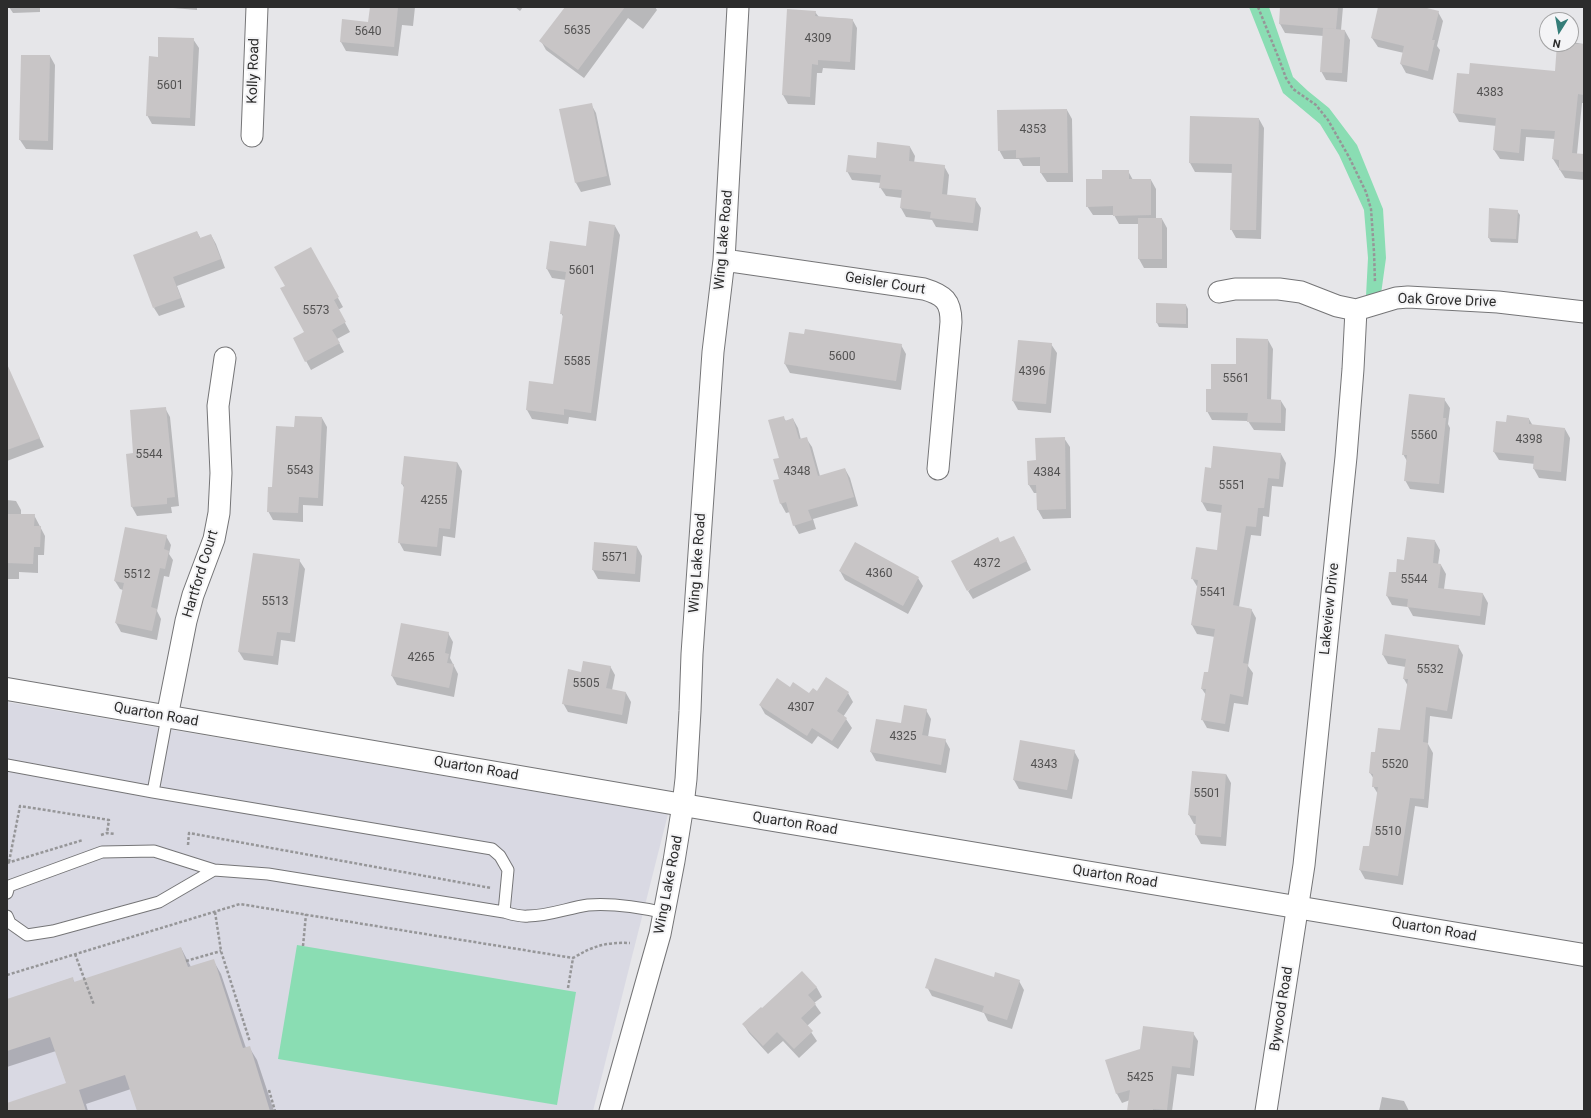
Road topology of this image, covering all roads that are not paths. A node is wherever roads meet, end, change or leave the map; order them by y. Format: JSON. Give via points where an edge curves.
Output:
{"nodes":[{"id":1,"x":257,"y":7,"type":"edge"},
{"id":2,"x":738,"y":7,"type":"edge"},
{"id":3,"x":252,"y":136,"type":"dead end"},
{"id":4,"x":724,"y":260,"type":"junction"},
{"id":5,"x":1219,"y":292,"type":"dead end"},
{"id":6,"x":1366,"y":307,"type":"junction"},
{"id":7,"x":1584,"y":312,"type":"edge"},
{"id":8,"x":225,"y":358,"type":"dead end"},
{"id":9,"x":938,"y":469,"type":"dead end"},
{"id":10,"x":7,"y":689,"type":"edge"},
{"id":11,"x":167,"y":717,"type":"junction"},
{"id":12,"x":7,"y":765,"type":"edge"},
{"id":13,"x":154,"y":792,"type":"junction"},
{"id":14,"x":683,"y":805,"type":"junction"},
{"id":15,"x":214,"y":870,"type":"junction"},
{"id":16,"x":7,"y":893,"type":"edge"},
{"id":17,"x":1297,"y":907,"type":"junction"},
{"id":18,"x":504,"y":912,"type":"junction"},
{"id":19,"x":665,"y":913,"type":"junction"},
{"id":20,"x":7,"y":916,"type":"edge"},
{"id":21,"x":1584,"y":955,"type":"edge"},
{"id":22,"x":610,"y":1111,"type":"edge"},
{"id":23,"x":1266,"y":1111,"type":"edge"}],
"edges":[{"from":1,"to":3,"type":"street","name":"Kolly Road"},
{"from":2,"to":4,"type":"street","name":"Wing Lake Road"},
{"from":4,"to":9,"type":"street","name":"Geisler Court","via":[[924,289],[937,293],[946,301],[951,311],[951,322]]},
{"from":4,"to":14,"type":"street","name":"Wing Lake Road","via":[[713,352]]},
{"from":5,"to":6,"type":"street","name":"Oak Grove Drive","via":[[1258,288],[1279,289],[1301,292],[1337,306]]},
{"from":6,"to":7,"type":"street","name":"Oak Grove Drive","via":[[1396,298],[1427,298],[1498,302]]},
{"from":6,"to":17,"type":"street","name":"Lakeview Drive","via":[[1354,369],[1304,865]]},
{"from":8,"to":11,"type":"street","name":"Hartford Court","via":[[218,406],[221,473],[219,513],[214,539],[186,621]]},
{"from":10,"to":11,"type":"street","name":"Quarton Road"},
{"from":11,"to":13,"type":"lane"},
{"from":11,"to":14,"type":"street","name":"Quarton Road"},
{"from":12,"to":13,"type":"lane"},
{"from":13,"to":18,"type":"lane","via":[[492,849],[500,856],[508,870]]},
{"from":14,"to":17,"type":"street","name":"Quarton Road"},
{"from":14,"to":19,"type":"street","name":"Wing Lake Road"},
{"from":15,"to":16,"type":"lane","via":[[154,851],[102,852],[9,886]]},
{"from":15,"to":18,"type":"lane","via":[[268,874]]},
{"from":15,"to":20,"type":"lane","via":[[159,902],[53,931],[26,935],[10,923]]},
{"from":17,"to":21,"type":"street","name":"Quarton Road"},
{"from":17,"to":23,"type":"street","name":"Bywood Road"},
{"from":18,"to":19,"type":"lane","via":[[527,916],[611,904]]},
{"from":19,"to":22,"type":"street","name":"Wing Lake Road"}]}
